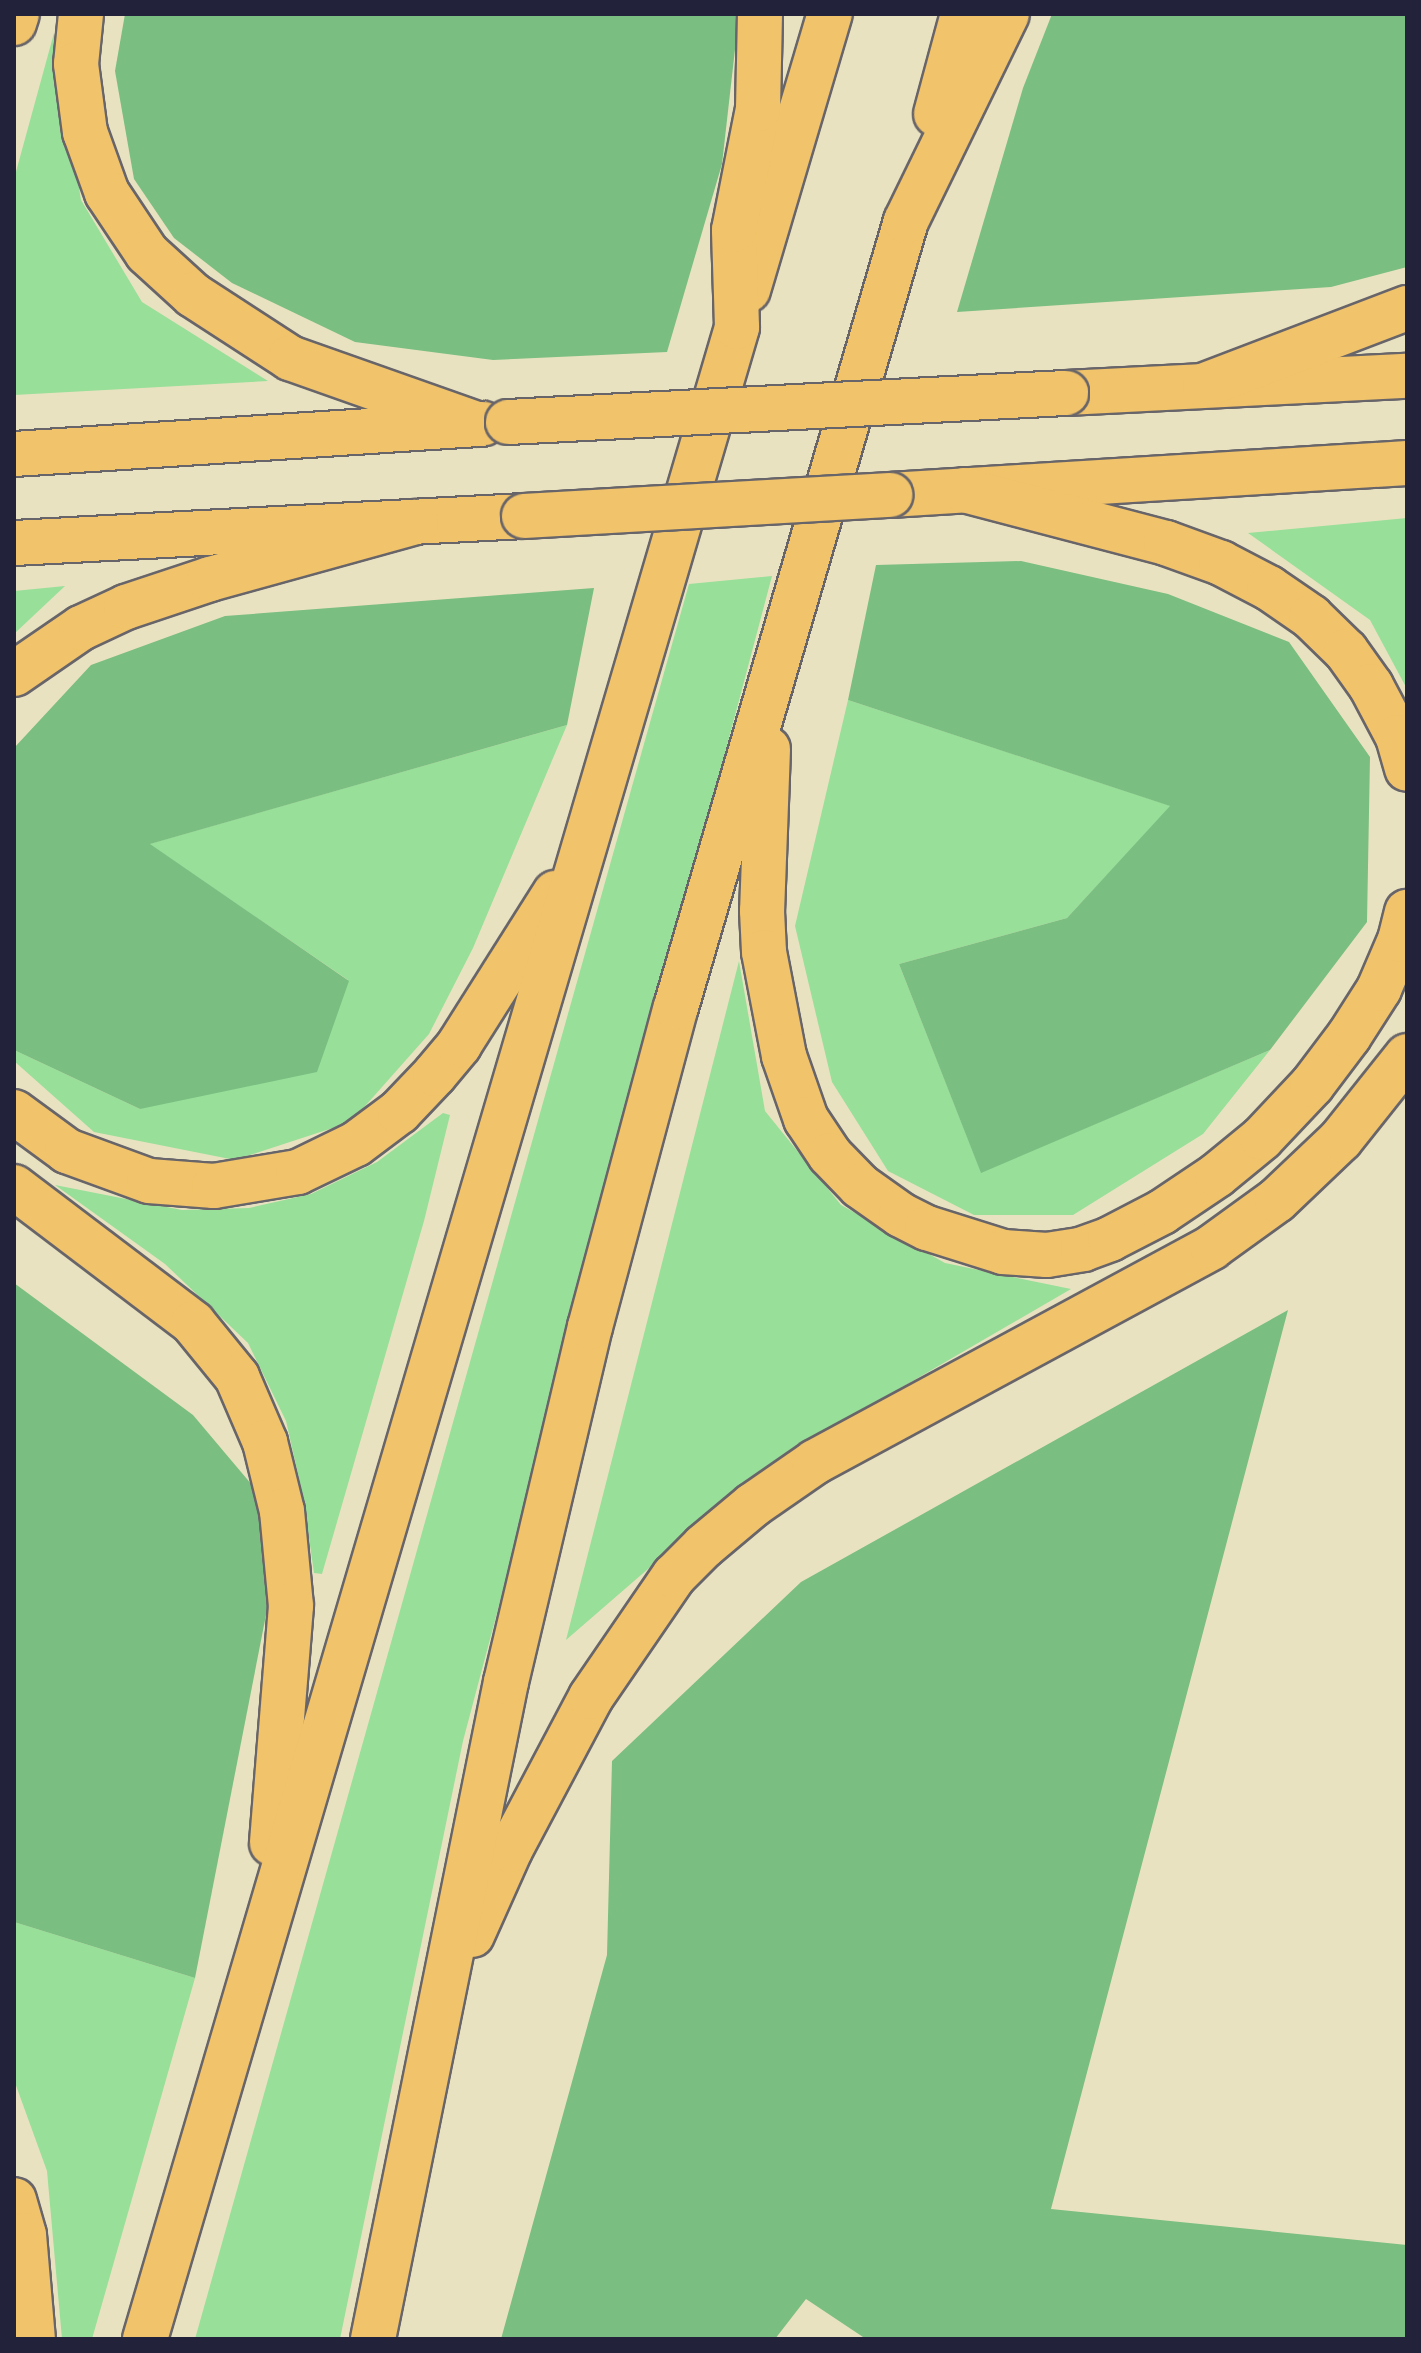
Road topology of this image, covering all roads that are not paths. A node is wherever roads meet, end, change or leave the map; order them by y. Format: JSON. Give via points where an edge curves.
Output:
{"nodes":[{"id":1,"x":17,"y":14,"type":"edge"},
{"id":2,"x":81,"y":14,"type":"edge"},
{"id":3,"x":760,"y":14,"type":"edge"},
{"id":4,"x":830,"y":14,"type":"edge"},
{"id":5,"x":963,"y":14,"type":"edge"},
{"id":6,"x":1007,"y":14,"type":"edge"},
{"id":7,"x":14,"y":23,"type":"edge"},
{"id":8,"x":906,"y":221,"type":"junction"},
{"id":9,"x":1407,"y":308,"type":"edge"},
{"id":10,"x":737,"y":327,"type":"junction"},
{"id":11,"x":1407,"y":376,"type":"edge"},
{"id":12,"x":1205,"y":385,"type":"junction"},
{"id":13,"x":492,"y":423,"type":"junction"},
{"id":14,"x":14,"y":454,"type":"edge"},
{"id":15,"x":1407,"y":463,"type":"edge"},
{"id":16,"x":964,"y":490,"type":"junction"},
{"id":17,"x":416,"y":522,"type":"junction"},
{"id":18,"x":14,"y":543,"type":"edge"},
{"id":19,"x":14,"y":674,"type":"edge"},
{"id":20,"x":771,"y":681,"type":"junction"},
{"id":21,"x":1407,"y":769,"type":"edge"},
{"id":22,"x":584,"y":847,"type":"junction"},
{"id":23,"x":1407,"y":912,"type":"edge"},
{"id":24,"x":1407,"y":1056,"type":"edge"},
{"id":25,"x":14,"y":1112,"type":"edge"},
{"id":26,"x":14,"y":1187,"type":"edge"},
{"id":27,"x":263,"y":1939,"type":"junction"},
{"id":28,"x":440,"y":2006,"type":"junction"},
{"id":29,"x":14,"y":2200,"type":"edge"},
{"id":30,"x":33,"y":2339,"type":"edge"},
{"id":31,"x":145,"y":2339,"type":"edge"},
{"id":32,"x":373,"y":2339,"type":"edge"}],
"edges":[{"from":1,"to":7,"type":"highway"},
{"from":2,"to":13,"type":"highway","via":[[76,64],[85,132],[107,193],[147,253],[193,295],[290,358]]},
{"from":3,"to":10,"type":"highway","via":[[758,109],[734,230]]},
{"from":4,"to":10,"type":"highway"},
{"from":5,"to":8,"type":"highway"},
{"from":6,"to":8,"type":"highway"},
{"from":8,"to":20,"type":"highway"},
{"from":9,"to":12,"type":"highway"},
{"from":10,"to":22,"type":"highway"},
{"from":11,"to":12,"type":"highway"},
{"from":12,"to":13,"type":"highway","bridge":true},
{"from":13,"to":14,"type":"highway"},
{"from":15,"to":16,"type":"highway"},
{"from":16,"to":17,"type":"highway","bridge":true},
{"from":16,"to":21,"type":"highway","via":[[1166,543],[1269,588],[1311,617],[1346,651],[1398,737]]},
{"from":17,"to":18,"type":"highway"},
{"from":17,"to":19,"type":"highway","via":[[126,607],[81,628]]},
{"from":20,"to":23,"type":"highway","via":[[762,911],[771,1003],[784,1056],[806,1119],[830,1155],[860,1186],[927,1228],[1003,1252],[1047,1255],[1110,1239],[1173,1205],[1262,1138],[1312,1085],[1379,989]]},
{"from":20,"to":28,"type":"highway","via":[[590,1327],[506,1682]]},
{"from":22,"to":25,"type":"highway","via":[[459,1045],[399,1112],[324,1161],[274,1179],[178,1186],[121,1173],[67,1151]]},
{"from":22,"to":27,"type":"highway"},
{"from":24,"to":28,"type":"highway","via":[[1341,1139],[1277,1200],[1212,1247],[815,1462],[704,1546],[674,1576],[591,1697],[510,1850]]},
{"from":26,"to":27,"type":"highway","via":[[193,1323],[237,1377],[265,1442],[282,1511],[291,1606]]},
{"from":27,"to":31,"type":"highway"},
{"from":28,"to":32,"type":"highway"},
{"from":29,"to":30,"type":"highway","via":[[24,2235]]}]}
